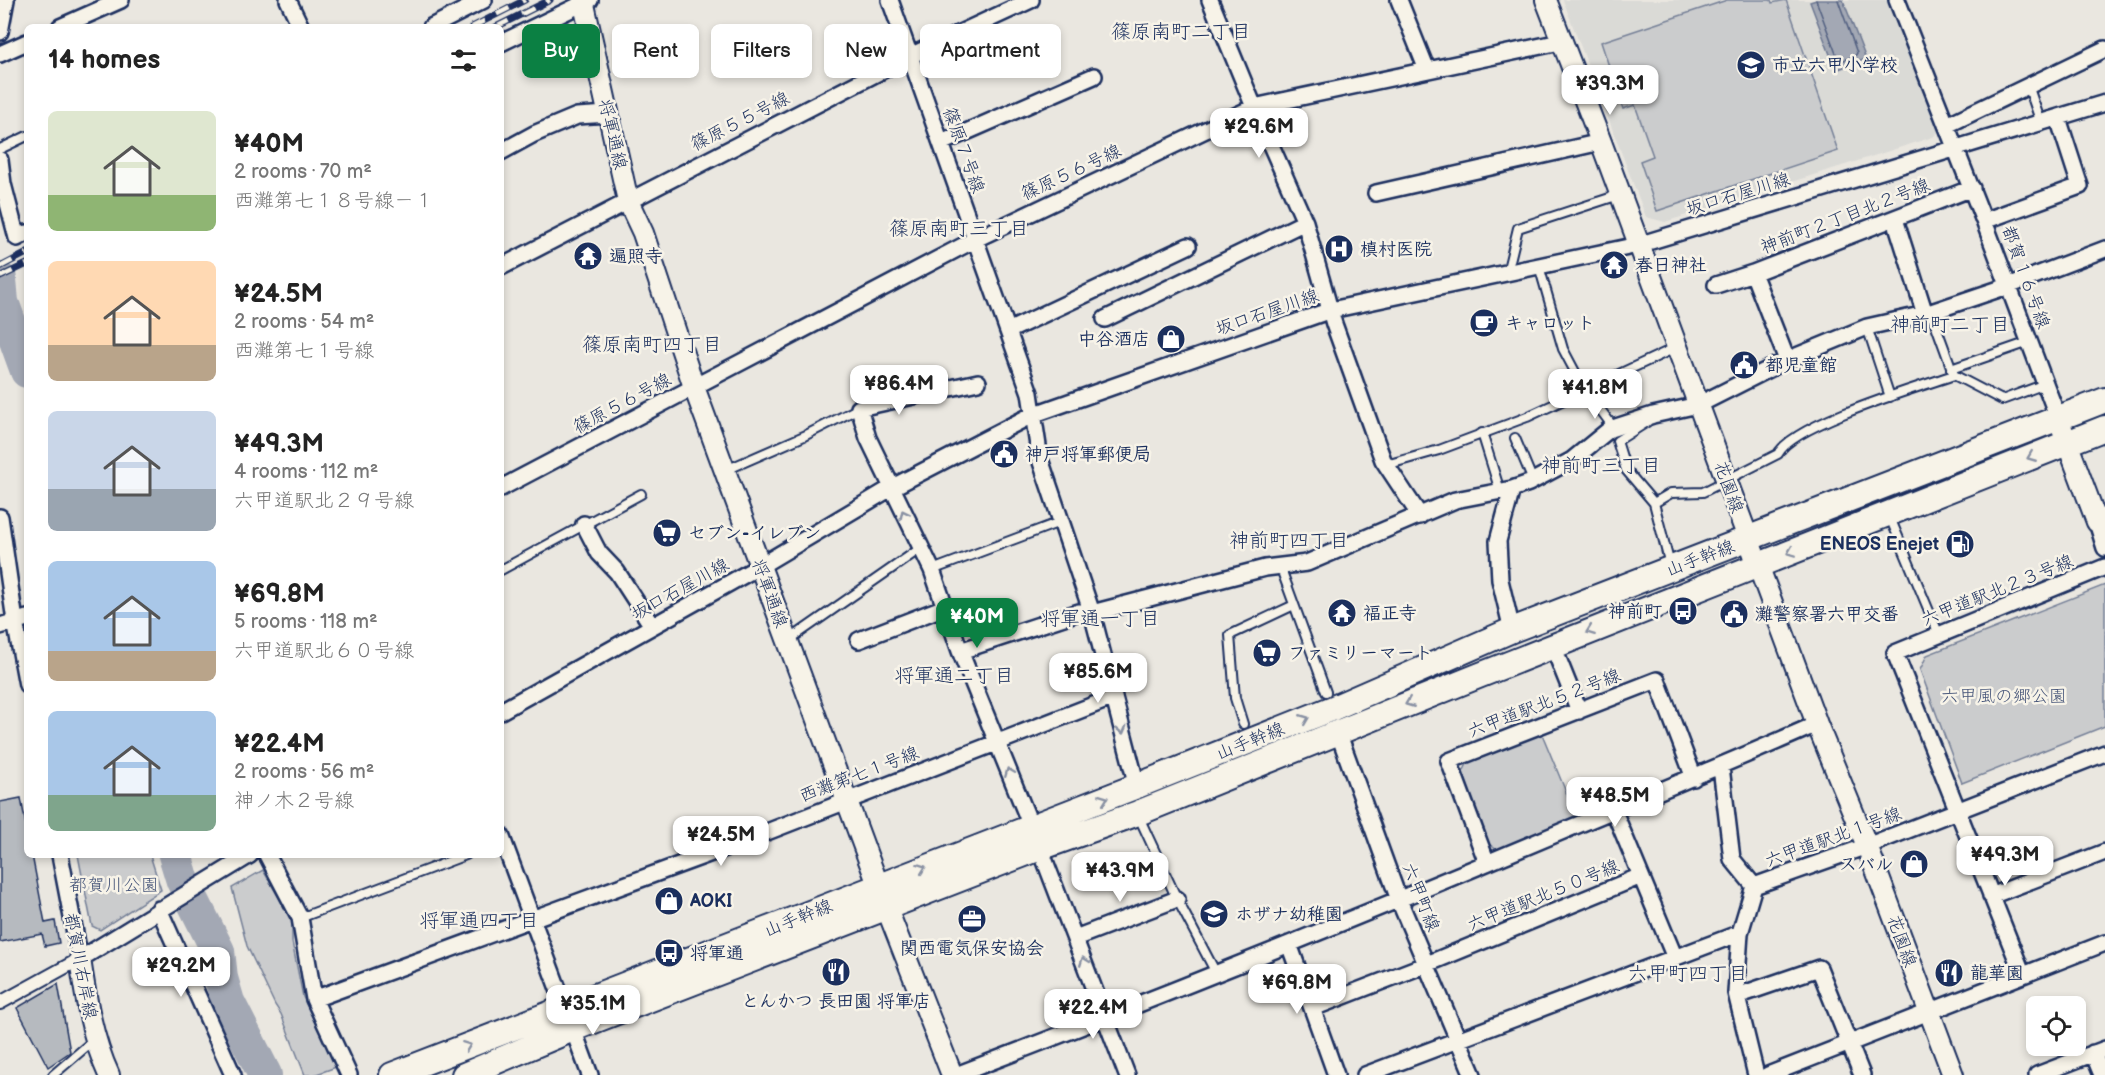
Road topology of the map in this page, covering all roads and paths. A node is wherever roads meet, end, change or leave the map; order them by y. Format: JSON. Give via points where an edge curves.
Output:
{"nodes":[{"id":1,"x":6,"y":0,"type":"edge"},
{"id":2,"x":121,"y":0,"type":"edge"},
{"id":3,"x":288,"y":0,"type":"edge"},
{"id":4,"x":484,"y":0,"type":"edge"},
{"id":5,"x":890,"y":0,"type":"edge"},
{"id":6,"x":1031,"y":0,"type":"edge"},
{"id":7,"x":1210,"y":0,"type":"edge"},
{"id":8,"x":1399,"y":0,"type":"edge"},
{"id":9,"x":1546,"y":0,"type":"edge"},
{"id":10,"x":1898,"y":0,"type":"edge"},
{"id":11,"x":586,"y":1,"type":"edge"},
{"id":12,"x":67,"y":24,"type":"edge"},
{"id":13,"x":300,"y":24,"type":"edge"},
{"id":14,"x":437,"y":24,"type":"edge"},
{"id":15,"x":0,"y":32,"type":"edge"},
{"id":16,"x":504,"y":42,"type":"edge"},
{"id":17,"x":1560,"y":42,"type":"junction"},
{"id":18,"x":24,"y":43,"type":"edge"},
{"id":19,"x":2105,"y":49,"type":"edge"},
{"id":20,"x":0,"y":54,"type":"edge"},
{"id":21,"x":910,"y":56,"type":"junction"},
{"id":22,"x":1426,"y":70,"type":"junction"},
{"id":23,"x":1094,"y":76,"type":"dead end"},
{"id":24,"x":2028,"y":85,"type":"junction"},
{"id":25,"x":2105,"y":103,"type":"edge"},
{"id":26,"x":1254,"y":107,"type":"junction"},
{"id":27,"x":609,"y":114,"type":"junction"},
{"id":28,"x":2058,"y":118,"type":"junction"},
{"id":29,"x":2041,"y":123,"type":"junction"},
{"id":30,"x":1947,"y":124,"type":"junction"},
{"id":31,"x":24,"y":137,"type":"edge"},
{"id":32,"x":1601,"y":142,"type":"junction"},
{"id":33,"x":941,"y":143,"type":"junction"},
{"id":34,"x":0,"y":149,"type":"edge"},
{"id":35,"x":504,"y":150,"type":"edge"},
{"id":36,"x":1957,"y":150,"type":"junction"},
{"id":37,"x":0,"y":160,"type":"edge"},
{"id":38,"x":1972,"y":188,"type":"junction"},
{"id":39,"x":1376,"y":193,"type":"dead end"},
{"id":40,"x":1620,"y":195,"type":"junction"},
{"id":41,"x":628,"y":201,"type":"junction"},
{"id":42,"x":1895,"y":219,"type":"junction"},
{"id":43,"x":1984,"y":221,"type":"junction"},
{"id":44,"x":1305,"y":222,"type":"junction"},
{"id":45,"x":22,"y":235,"type":"edge"},
{"id":46,"x":975,"y":239,"type":"junction"},
{"id":47,"x":1638,"y":245,"type":"junction"},
{"id":48,"x":1188,"y":246,"type":"dead end"},
{"id":49,"x":2105,"y":249,"type":"edge"},
{"id":50,"x":504,"y":265,"type":"edge"},
{"id":51,"x":1539,"y":266,"type":"junction"},
{"id":52,"x":1507,"y":273,"type":"junction"},
{"id":53,"x":1753,"y":273,"type":"junction"},
{"id":54,"x":1716,"y":285,"type":"dead end"},
{"id":55,"x":2008,"y":286,"type":"junction"},
{"id":56,"x":1331,"y":310,"type":"junction"},
{"id":57,"x":1928,"y":313,"type":"junction"},
{"id":58,"x":1105,"y":319,"type":"dead end"},
{"id":59,"x":1867,"y":327,"type":"junction"},
{"id":60,"x":1008,"y":331,"type":"junction"},
{"id":61,"x":2029,"y":342,"type":"junction"},
{"id":62,"x":1676,"y":347,"type":"junction"},
{"id":63,"x":1787,"y":360,"type":"junction"},
{"id":64,"x":1953,"y":372,"type":"junction"},
{"id":65,"x":978,"y":382,"type":"dead end"},
{"id":66,"x":2045,"y":384,"type":"junction"},
{"id":67,"x":694,"y":387,"type":"junction"},
{"id":68,"x":1585,"y":388,"type":"junction"},
{"id":69,"x":1890,"y":397,"type":"junction"},
{"id":70,"x":2105,"y":400,"type":"edge"},
{"id":71,"x":1698,"y":405,"type":"junction"},
{"id":72,"x":859,"y":408,"type":"junction"},
{"id":73,"x":1032,"y":415,"type":"junction"},
{"id":74,"x":1653,"y":415,"type":"junction"},
{"id":75,"x":2058,"y":418,"type":"junction"},
{"id":76,"x":1614,"y":428,"type":"junction"},
{"id":77,"x":2105,"y":428,"type":"edge"},
{"id":78,"x":1482,"y":433,"type":"junction"},
{"id":79,"x":1515,"y":438,"type":"dead end"},
{"id":80,"x":2067,"y":443,"type":"junction"},
{"id":81,"x":1386,"y":465,"type":"junction"},
{"id":82,"x":725,"y":471,"type":"junction"},
{"id":83,"x":1533,"y":481,"type":"junction"},
{"id":84,"x":1726,"y":481,"type":"junction"},
{"id":85,"x":504,"y":486,"type":"edge"},
{"id":86,"x":891,"y":488,"type":"junction"},
{"id":87,"x":1506,"y":490,"type":"junction"},
{"id":88,"x":641,"y":494,"type":"dead end"},
{"id":89,"x":1654,"y":503,"type":"junction"},
{"id":90,"x":1889,"y":514,"type":"junction"},
{"id":91,"x":1420,"y":516,"type":"junction"},
{"id":92,"x":0,"y":517,"type":"edge"},
{"id":93,"x":2101,"y":520,"type":"edge"},
{"id":94,"x":1060,"y":522,"type":"junction"},
{"id":95,"x":584,"y":524,"type":"junction"},
{"id":96,"x":1748,"y":540,"type":"junction"},
{"id":97,"x":921,"y":548,"type":"junction"},
{"id":98,"x":2105,"y":548,"type":"edge"},
{"id":99,"x":760,"y":566,"type":"junction"},
{"id":100,"x":1280,"y":566,"type":"junction"},
{"id":101,"x":1758,"y":566,"type":"junction"},
{"id":102,"x":2105,"y":567,"type":"edge"},
{"id":103,"x":504,"y":568,"type":"edge"},
{"id":104,"x":932,"y":570,"type":"junction"},
{"id":105,"x":1671,"y":570,"type":"junction"},
{"id":106,"x":1294,"y":605,"type":"junction"},
{"id":107,"x":945,"y":607,"type":"junction"},
{"id":108,"x":1092,"y":613,"type":"junction"},
{"id":109,"x":14,"y":622,"type":"edge"},
{"id":110,"x":652,"y":626,"type":"junction"},
{"id":111,"x":1512,"y":630,"type":"junction"},
{"id":112,"x":1938,"y":635,"type":"junction"},
{"id":113,"x":859,"y":640,"type":"dead end"},
{"id":114,"x":788,"y":641,"type":"junction"},
{"id":115,"x":1553,"y":646,"type":"junction"},
{"id":116,"x":960,"y":651,"type":"junction"},
{"id":117,"x":24,"y":670,"type":"edge"},
{"id":118,"x":1326,"y":692,"type":"dead end"},
{"id":119,"x":1114,"y":697,"type":"junction"},
{"id":120,"x":504,"y":709,"type":"edge"},
{"id":121,"x":1579,"y":711,"type":"junction"},
{"id":122,"x":1243,"y":724,"type":"dead end"},
{"id":123,"x":1817,"y":724,"type":"junction"},
{"id":124,"x":1338,"y":732,"type":"junction"},
{"id":125,"x":997,"y":741,"type":"junction"},
{"id":126,"x":2105,"y":753,"type":"edge"},
{"id":127,"x":1721,"y":767,"type":"junction"},
{"id":128,"x":1694,"y":778,"type":"junction"},
{"id":129,"x":1137,"y":786,"type":"junction"},
{"id":130,"x":848,"y":800,"type":"junction"},
{"id":131,"x":1614,"y":811,"type":"junction"},
{"id":132,"x":1957,"y":811,"type":"junction"},
{"id":133,"x":1138,"y":813,"type":"junction"},
{"id":134,"x":1031,"y":826,"type":"junction"},
{"id":135,"x":504,"y":844,"type":"edge"},
{"id":136,"x":1867,"y":846,"type":"junction"},
{"id":137,"x":1040,"y":848,"type":"junction"},
{"id":138,"x":2105,"y":852,"type":"edge"},
{"id":139,"x":61,"y":858,"type":"edge"},
{"id":140,"x":245,"y":858,"type":"edge"},
{"id":141,"x":269,"y":858,"type":"edge"},
{"id":142,"x":458,"y":858,"type":"edge"},
{"id":143,"x":1487,"y":863,"type":"junction"},
{"id":144,"x":1641,"y":876,"type":"junction"},
{"id":145,"x":879,"y":885,"type":"junction"},
{"id":146,"x":1754,"y":886,"type":"junction"},
{"id":147,"x":1991,"y":896,"type":"junction"},
{"id":148,"x":1177,"y":899,"type":"junction"},
{"id":149,"x":1399,"y":900,"type":"junction"},
{"id":150,"x":162,"y":907,"type":"junction"},
{"id":151,"x":887,"y":909,"type":"junction"},
{"id":152,"x":300,"y":918,"type":"junction"},
{"id":153,"x":534,"y":919,"type":"junction"},
{"id":154,"x":1740,"y":933,"type":"junction"},
{"id":155,"x":1075,"y":938,"type":"junction"},
{"id":156,"x":2105,"y":942,"type":"edge"},
{"id":157,"x":1289,"y":944,"type":"junction"},
{"id":158,"x":1675,"y":958,"type":"junction"},
{"id":159,"x":80,"y":959,"type":"junction"},
{"id":160,"x":1427,"y":964,"type":"junction"},
{"id":161,"x":1216,"y":973,"type":"junction"},
{"id":162,"x":2023,"y":975,"type":"junction"},
{"id":163,"x":1737,"y":996,"type":"junction"},
{"id":164,"x":314,"y":999,"type":"junction"},
{"id":165,"x":0,"y":1003,"type":"edge"},
{"id":166,"x":1312,"y":1008,"type":"junction"},
{"id":167,"x":1928,"y":1013,"type":"junction"},
{"id":168,"x":570,"y":1018,"type":"junction"},
{"id":169,"x":1106,"y":1018,"type":"junction"},
{"id":170,"x":95,"y":1039,"type":"junction"},
{"id":171,"x":1460,"y":1041,"type":"junction"},
{"id":172,"x":1849,"y":1044,"type":"junction"},
{"id":173,"x":2099,"y":1051,"type":"edge"},
{"id":174,"x":53,"y":1075,"type":"edge"},
{"id":175,"x":109,"y":1075,"type":"edge"},
{"id":176,"x":233,"y":1075,"type":"edge"},
{"id":177,"x":349,"y":1075,"type":"edge"},
{"id":178,"x":392,"y":1075,"type":"edge"},
{"id":179,"x":464,"y":1075,"type":"edge"},
{"id":180,"x":591,"y":1075,"type":"edge"},
{"id":181,"x":954,"y":1075,"type":"edge"},
{"id":182,"x":1127,"y":1075,"type":"edge"},
{"id":183,"x":1336,"y":1075,"type":"edge"},
{"id":184,"x":1365,"y":1075,"type":"edge"},
{"id":185,"x":1473,"y":1075,"type":"edge"},
{"id":186,"x":1756,"y":1075,"type":"edge"},
{"id":187,"x":1768,"y":1075,"type":"edge"},
{"id":188,"x":1862,"y":1075,"type":"edge"},
{"id":189,"x":1953,"y":1075,"type":"edge"},
{"id":190,"x":2037,"y":1075,"type":"edge"},
{"id":191,"x":2102,"y":1075,"type":"edge"}],
"edges":[{"from":1,"to":15,"type":"street"},
{"from":2,"to":12,"type":"street"},
{"from":3,"to":13,"type":"street"},
{"from":4,"to":14,"type":"street"},
{"from":5,"to":21,"type":"street","name":"篠原７号線"},
{"from":6,"to":21,"type":"street","name":"篠原５５号線"},
{"from":7,"to":26,"type":"street"},
{"from":8,"to":22,"type":"street"},
{"from":9,"to":17,"type":"street","name":"花園線"},
{"from":10,"to":30,"type":"street","name":"都賀１６号線"},
{"from":11,"to":16,"type":"street"},
{"from":11,"to":27,"type":"street","name":"将軍通線"},
{"from":17,"to":22,"type":"street","name":"篠原５６号線"},
{"from":17,"to":32,"type":"street","name":"花園線"},
{"from":18,"to":20,"type":"street"},
{"from":19,"to":24,"type":"street"},
{"from":21,"to":33,"type":"street","name":"篠原７号線"},
{"from":21,"to":41,"type":"street","name":"篠原５５号線"},
{"from":22,"to":26,"type":"street","name":"篠原５６号線"},
{"from":23,"to":33,"type":"street"},
{"from":24,"to":29,"type":"lane"},
{"from":24,"to":30,"type":"street"},
{"from":25,"to":28,"type":"street","name":"坂口石屋川線"},
{"from":26,"to":44,"type":"street"},
{"from":26,"to":46,"type":"street","name":"篠原５６号線"},
{"from":27,"to":35,"type":"street","via":[[577,116]]},
{"from":27,"to":41,"type":"street","name":"将軍通線"},
{"from":28,"to":29,"type":"street","name":"坂口石屋川線"},
{"from":28,"to":43,"type":"street","via":[[2080,186]]},
{"from":29,"to":36,"type":"street","name":"坂口石屋川線"},
{"from":30,"to":36,"type":"street","name":"都賀１６号線"},
{"from":31,"to":34,"type":"lane"},
{"from":32,"to":39,"type":"street"},
{"from":32,"to":40,"type":"street","name":"花園線"},
{"from":33,"to":46,"type":"street","name":"篠原７号線"},
{"from":36,"to":38,"type":"street","name":"都賀１６号線"},
{"from":36,"to":47,"type":"street","name":"坂口石屋川線"},
{"from":37,"to":45,"type":"street","via":[[3,184]]},
{"from":38,"to":42,"type":"street","name":"神前町２丁目北２号線"},
{"from":38,"to":43,"type":"street","name":"都賀１６号線"},
{"from":40,"to":47,"type":"street","name":"花園線"},
{"from":40,"to":52,"type":"lane","via":[[1518,228]]},
{"from":41,"to":50,"type":"street","name":"篠原５５号線"},
{"from":41,"to":67,"type":"street","name":"将軍通線","via":[[643,233]]},
{"from":42,"to":53,"type":"street","name":"神前町２丁目北２号線"},
{"from":42,"to":57,"type":"street"},
{"from":43,"to":55,"type":"street","name":"都賀１６号線"},
{"from":44,"to":56,"type":"street"},
{"from":44,"to":58,"type":"street"},
{"from":46,"to":60,"type":"street","name":"篠原７号線"},
{"from":46,"to":67,"type":"street","name":"篠原５６号線"},
{"from":47,"to":51,"type":"street","name":"坂口石屋川線"},
{"from":47,"to":62,"type":"street","name":"花園線"},
{"from":48,"to":60,"type":"street"},
{"from":49,"to":55,"type":"street"},
{"from":51,"to":52,"type":"street","name":"坂口石屋川線"},
{"from":51,"to":68,"type":"lane","via":[[1563,349]]},
{"from":52,"to":56,"type":"street","name":"坂口石屋川線"},
{"from":53,"to":54,"type":"street"},
{"from":53,"to":63,"type":"street","name":"神前町２丁目北２号線"},
{"from":55,"to":57,"type":"street"},
{"from":55,"to":61,"type":"street","name":"都賀１６号線"},
{"from":56,"to":73,"type":"street","name":"坂口石屋川線"},
{"from":56,"to":81,"type":"street"},
{"from":57,"to":59,"type":"street"},
{"from":57,"to":64,"type":"lane"},
{"from":59,"to":63,"type":"street"},
{"from":59,"to":69,"type":"lane"},
{"from":60,"to":73,"type":"street","name":"篠原７号線","via":[[1030,393]]},
{"from":61,"to":64,"type":"lane"},
{"from":61,"to":66,"type":"street","name":"都賀１６号線"},
{"from":62,"to":68,"type":"lane"},
{"from":62,"to":71,"type":"street","name":"花園線"},
{"from":63,"to":71,"type":"street"},
{"from":64,"to":66,"type":"lane","via":[[2002,400]]},
{"from":64,"to":69,"type":"lane"},
{"from":65,"to":72,"type":"street"},
{"from":66,"to":75,"type":"street","name":"都賀１６号線"},
{"from":67,"to":82,"type":"street","name":"将軍通線"},
{"from":67,"to":85,"type":"street","name":"篠原５６号線"},
{"from":68,"to":76,"type":"lane"},
{"from":68,"to":78,"type":"lane","via":[[1527,417]]},
{"from":69,"to":84,"type":"lane","via":[[1819,424],[1782,446],[1778,454]]},
{"from":70,"to":75,"type":"main road","name":"山手幹線"},
{"from":71,"to":74,"type":"street"},
{"from":71,"to":84,"type":"street","name":"花園線"},
{"from":72,"to":82,"type":"lane"},
{"from":72,"to":86,"type":"street"},
{"from":73,"to":86,"type":"street","name":"坂口石屋川線"},
{"from":73,"to":94,"type":"street","name":"篠原７号線","via":[[1040,459]]},
{"from":74,"to":76,"type":"street"},
{"from":74,"to":89,"type":"lane","via":[[1649,422],[1617,441],[1626,470]]},
{"from":75,"to":80,"type":"street"},
{"from":75,"to":96,"type":"main road","name":"山手幹線"},
{"from":76,"to":83,"type":"street"},
{"from":77,"to":80,"type":"main road","name":"山手幹線"},
{"from":78,"to":81,"type":"lane"},
{"from":78,"to":87,"type":"lane"},
{"from":79,"to":83,"type":"lane"},
{"from":80,"to":90,"type":"main road","name":"山手幹線","one_way":true},
{"from":80,"to":93,"type":"street"},
{"from":81,"to":91,"type":"street"},
{"from":82,"to":99,"type":"street","name":"将軍通線"},
{"from":83,"to":87,"type":"street"},
{"from":84,"to":89,"type":"lane","via":[[1703,492],[1671,493]]},
{"from":84,"to":96,"type":"street","name":"花園線"},
{"from":97,"to":86,"type":"street","one_way":true},
{"from":86,"to":99,"type":"street","name":"坂口石屋川線"},
{"from":87,"to":91,"type":"street","via":[[1455,500]]},
{"from":87,"to":111,"type":"street","via":[[1498,541],[1500,580]]},
{"from":88,"to":95,"type":"lane"},
{"from":89,"to":105,"type":"lane"},
{"from":90,"to":101,"type":"main road","name":"山手幹線","one_way":true},
{"from":90,"to":112,"type":"lane"},
{"from":91,"to":100,"type":"street","via":[[1307,563]]},
{"from":92,"to":109,"type":"street"},
{"from":93,"to":98,"type":"street"},
{"from":94,"to":104,"type":"lane"},
{"from":94,"to":108,"type":"street","name":"篠原７号線"},
{"from":95,"to":103,"type":"lane"},
{"from":95,"to":110,"type":"street","via":[[599,554],[617,572]]},
{"from":96,"to":101,"type":"street","name":"花園線"},
{"from":96,"to":105,"type":"main road","name":"山手幹線"},
{"from":97,"to":104,"type":"street"},
{"from":97,"to":114,"type":"lane"},
{"from":99,"to":110,"type":"street","name":"坂口石屋川線"},
{"from":99,"to":114,"type":"street","name":"将軍通線"},
{"from":100,"to":106,"type":"lane"},
{"from":100,"to":108,"type":"street"},
{"from":101,"to":115,"type":"main road","name":"山手幹線","one_way":true},
{"from":101,"to":123,"type":"street","name":"花園線"},
{"from":102,"to":112,"type":"street","name":"六甲道駅北２３号線"},
{"from":104,"to":107,"type":"street"},
{"from":105,"to":111,"type":"main road","name":"山手幹線"},
{"from":106,"to":118,"type":"lane"},
{"from":106,"to":122,"type":"lane","via":[[1230,635],[1235,698]]},
{"from":107,"to":113,"type":"street"},
{"from":107,"to":116,"type":"street"},
{"from":108,"to":116,"type":"street","via":[[1080,612]]},
{"from":108,"to":119,"type":"street","name":"篠原７号線"},
{"from":109,"to":117,"type":"street"},
{"from":110,"to":120,"type":"street","name":"坂口石屋川線"},
{"from":129,"to":111,"type":"main road","name":"山手幹線","one_way":true,"via":[[1331,709]]},
{"from":112,"to":132,"type":"street","name":"六甲道駅北２３号線","via":[[1895,653]]},
{"from":114,"to":130,"type":"street","name":"将軍通線"},
{"from":115,"to":121,"type":"street"},
{"from":115,"to":124,"type":"main road","name":"山手幹線","one_way":true},
{"from":116,"to":125,"type":"street"},
{"from":119,"to":125,"type":"street","name":"西灘第七１号線"},
{"from":119,"to":129,"type":"street","name":"篠原７号線","one_way":true},
{"from":121,"to":128,"type":"street","name":"六甲道駅北５２号線","via":[[1657,680]]},
{"from":121,"to":143,"type":"street","name":"六甲道駅北５２号線","via":[[1449,761]]},
{"from":123,"to":127,"type":"street"},
{"from":123,"to":136,"type":"street","name":"花園線"},
{"from":124,"to":133,"type":"main road","name":"山手幹線"},
{"from":124,"to":149,"type":"street","name":"六甲町線"},
{"from":125,"to":130,"type":"street","name":"西灘第七１号線"},
{"from":134,"to":125,"type":"street","one_way":true},
{"from":126,"to":132,"type":"street","name":"六甲道駅北１号線"},
{"from":127,"to":128,"type":"street"},
{"from":127,"to":146,"type":"street","via":[[1732,859]]},
{"from":128,"to":131,"type":"street"},
{"from":134,"to":129,"type":"main road","name":"山手幹線","one_way":true},
{"from":130,"to":145,"type":"street","name":"将軍通線"},
{"from":130,"to":153,"type":"street","name":"西灘第七１号線"},
{"from":131,"to":143,"type":"street"},
{"from":131,"to":144,"type":"street"},
{"from":132,"to":136,"type":"street","name":"六甲道駅北１号線"},
{"from":132,"to":147,"type":"street"},
{"from":133,"to":137,"type":"main road","name":"山手幹線"},
{"from":133,"to":148,"type":"lane"},
{"from":145,"to":134,"type":"main road","name":"山手幹線","one_way":true},
{"from":135,"to":153,"type":"street"},
{"from":136,"to":146,"type":"street","name":"六甲道駅北１号線"},
{"from":136,"to":167,"type":"street","name":"花園線"},
{"from":137,"to":151,"type":"main road","name":"山手幹線"},
{"from":137,"to":155,"type":"street"},
{"from":138,"to":147,"type":"street"},
{"from":139,"to":159,"type":"street","name":"都賀川右岸線"},
{"from":140,"to":150,"type":"street"},
{"from":141,"to":152,"type":"street"},
{"from":142,"to":152,"type":"lane"},
{"from":143,"to":149,"type":"street"},
{"from":144,"to":158,"type":"street"},
{"from":144,"to":160,"type":"street","name":"六甲道駅北５０号線"},
{"from":145,"to":151,"type":"street","name":"将軍通線"},
{"from":145,"to":168,"type":"main road","name":"山手幹線"},
{"from":146,"to":154,"type":"street","name":"六甲道駅北１号線"},
{"from":147,"to":162,"type":"street"},
{"from":148,"to":155,"type":"street"},
{"from":148,"to":161,"type":"lane"},
{"from":149,"to":157,"type":"street"},
{"from":149,"to":160,"type":"street","name":"六甲町線"},
{"from":150,"to":159,"type":"street"},
{"from":150,"to":176,"type":"street"},
{"from":151,"to":168,"type":"main road","name":"山手幹線"},
{"from":151,"to":181,"type":"street","name":"将軍通線"},
{"from":152,"to":164,"type":"street"},
{"from":153,"to":164,"type":"street","name":"西灘第七１号線"},
{"from":153,"to":168,"type":"street"},
{"from":154,"to":158,"type":"street"},
{"from":154,"to":163,"type":"street","name":"六甲道駅北１号線"},
{"from":169,"to":155,"type":"street","one_way":true},
{"from":156,"to":162,"type":"street"},
{"from":157,"to":161,"type":"street"},
{"from":157,"to":166,"type":"street"},
{"from":158,"to":171,"type":"street"},
{"from":159,"to":165,"type":"street"},
{"from":159,"to":170,"type":"street","name":"都賀川右岸線"},
{"from":160,"to":166,"type":"street","name":"六甲道駅北５０号線"},
{"from":160,"to":171,"type":"street","name":"六甲町線"},
{"from":161,"to":169,"type":"street"},
{"from":162,"to":167,"type":"street"},
{"from":163,"to":172,"type":"street","via":[[1819,968]]},
{"from":163,"to":186,"type":"street","name":"六甲道駅北１号線"},
{"from":164,"to":177,"type":"street"},
{"from":166,"to":183,"type":"street"},
{"from":167,"to":172,"type":"street"},
{"from":167,"to":189,"type":"street","name":"花園線"},
{"from":178,"to":168,"type":"main road","name":"山手幹線","one_way":true},
{"from":168,"to":179,"type":"main road","name":"山手幹線"},
{"from":168,"to":180,"type":"street"},
{"from":169,"to":181,"type":"street"},
{"from":169,"to":182,"type":"street"},
{"from":170,"to":174,"type":"lane"},
{"from":170,"to":175,"type":"street","name":"都賀川右岸線"},
{"from":171,"to":184,"type":"street"},
{"from":171,"to":185,"type":"street","name":"六甲町線"},
{"from":172,"to":187,"type":"street"},
{"from":172,"to":188,"type":"street"},
{"from":173,"to":190,"type":"street"},
{"from":173,"to":191,"type":"street"}]}
